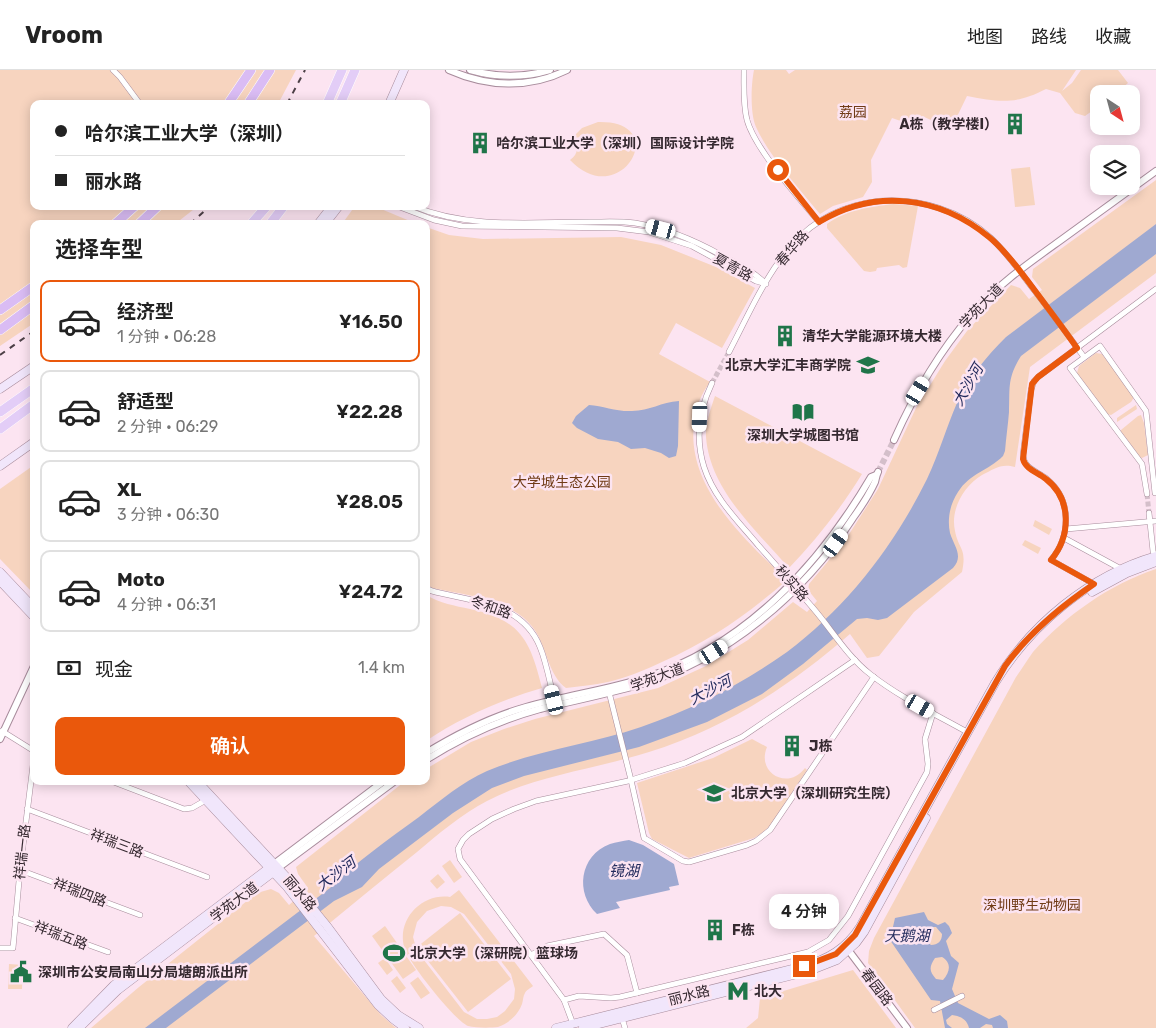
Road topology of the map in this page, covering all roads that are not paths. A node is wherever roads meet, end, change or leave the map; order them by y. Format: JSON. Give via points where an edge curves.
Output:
{"nodes":[{"id":1,"x":114,"y":70,"type":"edge"},
{"id":2,"x":251,"y":70,"type":"edge"},
{"id":3,"x":270,"y":70,"type":"edge"},
{"id":4,"x":342,"y":70,"type":"edge"},
{"id":5,"x":355,"y":70,"type":"edge"},
{"id":6,"x":404,"y":70,"type":"edge"},
{"id":7,"x":409,"y":70,"type":"edge"},
{"id":8,"x":449,"y":70,"type":"edge"},
{"id":9,"x":470,"y":70,"type":"edge"},
{"id":10,"x":550,"y":70,"type":"edge"},
{"id":11,"x":567,"y":70,"type":"edge"},
{"id":12,"x":744,"y":70,"type":"edge"},
{"id":13,"x":137,"y":100,"type":"edge"},
{"id":14,"x":231,"y":100,"type":"edge"},
{"id":15,"x":251,"y":100,"type":"edge"},
{"id":16,"x":329,"y":100,"type":"edge"},
{"id":17,"x":342,"y":100,"type":"edge"},
{"id":18,"x":391,"y":100,"type":"edge"},
{"id":19,"x":396,"y":100,"type":"edge"},
{"id":20,"x":1156,"y":171,"type":"edge"},
{"id":21,"x":131,"y":210,"type":"edge"},
{"id":22,"x":154,"y":210,"type":"edge"},
{"id":23,"x":262,"y":210,"type":"edge"},
{"id":24,"x":281,"y":210,"type":"edge"},
{"id":25,"x":329,"y":210,"type":"edge"},
{"id":26,"x":336,"y":210,"type":"edge"},
{"id":27,"x":408,"y":210,"type":"edge"},
{"id":28,"x":424,"y":210,"type":"edge"},
{"id":29,"x":119,"y":220,"type":"edge"},
{"id":30,"x":143,"y":220,"type":"edge"},
{"id":31,"x":254,"y":220,"type":"edge"},
{"id":32,"x":273,"y":220,"type":"edge"},
{"id":33,"x":321,"y":220,"type":"edge"},
{"id":34,"x":328,"y":220,"type":"edge"},
{"id":35,"x":819,"y":222,"type":"junction"},
{"id":36,"x":1019,"y":270,"type":"junction"},
{"id":37,"x":766,"y":284,"type":"junction"},
{"id":38,"x":30,"y":289,"type":"edge"},
{"id":39,"x":1156,"y":290,"type":"edge"},
{"id":40,"x":30,"y":308,"type":"edge"},
{"id":41,"x":0,"y":310,"type":"edge"},
{"id":42,"x":0,"y":330,"type":"edge"},
{"id":43,"x":1077,"y":348,"type":"junction"},
{"id":44,"x":729,"y":352,"type":"tunnel mouth"},
{"id":45,"x":1084,"y":357,"type":"junction"},
{"id":46,"x":30,"y":369,"type":"edge"},
{"id":47,"x":712,"y":383,"type":"tunnel mouth"},
{"id":48,"x":0,"y":388,"type":"edge"},
{"id":49,"x":30,"y":391,"type":"edge"},
{"id":50,"x":30,"y":407,"type":"edge"},
{"id":51,"x":0,"y":412,"type":"edge"},
{"id":52,"x":0,"y":429,"type":"edge"},
{"id":53,"x":894,"y":440,"type":"tunnel mouth"},
{"id":54,"x":30,"y":445,"type":"edge"},
{"id":55,"x":30,"y":451,"type":"edge"},
{"id":56,"x":0,"y":466,"type":"edge"},
{"id":57,"x":0,"y":472,"type":"edge"},
{"id":58,"x":877,"y":473,"type":"tunnel mouth"},
{"id":59,"x":1155,"y":493,"type":"tunnel mouth"},
{"id":60,"x":1147,"y":494,"type":"tunnel mouth"},
{"id":61,"x":1149,"y":513,"type":"tunnel mouth"},
{"id":62,"x":1156,"y":521,"type":"edge"},
{"id":63,"x":1150,"y":522,"type":"junction"},
{"id":64,"x":1066,"y":529,"type":"junction"},
{"id":65,"x":1064,"y":538,"type":"junction"},
{"id":66,"x":1156,"y":558,"type":"edge"},
{"id":67,"x":1121,"y":569,"type":"junction"},
{"id":68,"x":0,"y":572,"type":"edge"},
{"id":69,"x":0,"y":581,"type":"edge"},
{"id":70,"x":1094,"y":584,"type":"junction"},
{"id":71,"x":794,"y":586,"type":"junction"},
{"id":72,"x":430,"y":591,"type":"edge"},
{"id":73,"x":30,"y":604,"type":"edge"},
{"id":74,"x":30,"y":613,"type":"edge"},
{"id":75,"x":855,"y":660,"type":"junction"},
{"id":76,"x":30,"y":675,"type":"edge"},
{"id":77,"x":874,"y":677,"type":"junction"},
{"id":78,"x":610,"y":692,"type":"junction"},
{"id":79,"x":555,"y":703,"type":"junction"},
{"id":80,"x":934,"y":714,"type":"junction"},
{"id":81,"x":2,"y":731,"type":"junction"},
{"id":82,"x":968,"y":732,"type":"junction"},
{"id":83,"x":0,"y":739,"type":"edge"},
{"id":84,"x":30,"y":748,"type":"edge"},
{"id":85,"x":430,"y":751,"type":"edge"},
{"id":86,"x":430,"y":758,"type":"edge"},
{"id":87,"x":631,"y":780,"type":"junction"},
{"id":88,"x":30,"y":785,"type":"edge"},
{"id":89,"x":121,"y":785,"type":"edge"},
{"id":90,"x":192,"y":785,"type":"edge"},
{"id":91,"x":201,"y":785,"type":"edge"},
{"id":92,"x":379,"y":785,"type":"edge"},
{"id":93,"x":388,"y":785,"type":"edge"},
{"id":94,"x":206,"y":800,"type":"junction"},
{"id":95,"x":27,"y":808,"type":"junction"},
{"id":96,"x":274,"y":868,"type":"junction"},
{"id":97,"x":20,"y":870,"type":"junction"},
{"id":98,"x":207,"y":877,"type":"dead end"},
{"id":99,"x":140,"y":915,"type":"dead end"},
{"id":100,"x":15,"y":918,"type":"junction"},
{"id":101,"x":325,"y":928,"type":"junction"},
{"id":102,"x":0,"y":948,"type":"edge"},
{"id":103,"x":847,"y":948,"type":"junction"},
{"id":104,"x":108,"y":952,"type":"dead end"},
{"id":105,"x":531,"y":955,"type":"junction"},
{"id":106,"x":637,"y":993,"type":"junction"},
{"id":107,"x":962,"y":996,"type":"dead end"},
{"id":108,"x":564,"y":1000,"type":"junction"},
{"id":109,"x":934,"y":1010,"type":"dead end"},
{"id":110,"x":622,"y":1018,"type":"junction"},
{"id":111,"x":573,"y":1024,"type":"junction"},
{"id":112,"x":72,"y":1028,"type":"edge"},
{"id":113,"x":79,"y":1028,"type":"edge"},
{"id":114,"x":405,"y":1028,"type":"edge"},
{"id":115,"x":419,"y":1028,"type":"edge"},
{"id":116,"x":556,"y":1028,"type":"edge"},
{"id":117,"x":583,"y":1028,"type":"edge"},
{"id":118,"x":625,"y":1028,"type":"edge"},
{"id":119,"x":907,"y":1028,"type":"edge"}],
"edges":[{"from":1,"to":13,"type":"street"},
{"from":2,"to":14,"type":"highway"},
{"from":3,"to":15,"type":"highway"},
{"from":4,"to":16,"type":"main road"},
{"from":5,"to":17,"type":"main road"},
{"from":6,"to":18,"type":"main road"},
{"from":7,"to":19,"type":"main road"},
{"from":8,"to":11,"type":"street","via":[[478,80],[507,84],[544,79]]},
{"from":9,"to":10,"type":"street","via":[[506,77]]},
{"from":12,"to":35,"type":"street","via":[[744,104],[752,132]]},
{"from":20,"to":36,"type":"street","name":"学苑大道"},
{"from":21,"to":29,"type":"highway"},
{"from":22,"to":30,"type":"highway"},
{"from":23,"to":31,"type":"main road"},
{"from":24,"to":32,"type":"main road"},
{"from":25,"to":33,"type":"main road"},
{"from":26,"to":34,"type":"main road"},
{"from":27,"to":37,"type":"street","name":"夏青路","via":[[462,226],[617,228],[650,232],[692,246]]},
{"from":28,"to":37,"type":"street","name":"夏青路","via":[[470,221],[619,222],[648,226],[684,236],[758,276]]},
{"from":35,"to":36,"type":"street","name":"春华路","via":[[859,204],[890,200],[922,202],[976,227],[991,238]]},
{"from":35,"to":37,"type":"street","name":"春华路","via":[[793,244]]},
{"from":36,"to":43,"type":"street","name":"春华路"},
{"from":36,"to":53,"type":"street","name":"学苑大道","via":[[955,334],[918,391]]},
{"from":37,"to":44,"type":"street"},
{"from":38,"to":41,"type":"highway"},
{"from":39,"to":43,"type":"street"},
{"from":40,"to":42,"type":"highway"},
{"from":43,"to":45,"type":"street","name":"春华路"},
{"from":43,"to":64,"type":"street","via":[[1032,384],[1023,455],[1027,467],[1046,478],[1058,492],[1065,510]]},
{"from":45,"to":59,"type":"street","via":[[1100,346],[1144,407]]},
{"from":45,"to":60,"type":"street","via":[[1070,368],[1144,467]]},
{"from":46,"to":48,"type":"main road"},
{"from":47,"to":71,"type":"street","name":"秋实路","via":[[700,417],[704,467],[729,511]]},
{"from":49,"to":51,"type":"main road"},
{"from":50,"to":52,"type":"main road"},
{"from":54,"to":56,"type":"main road"},
{"from":55,"to":57,"type":"main road"},
{"from":58,"to":71,"type":"street","name":"学苑大道"},
{"from":61,"to":63,"type":"street"},
{"from":62,"to":63,"type":"street"},
{"from":63,"to":64,"type":"street"},
{"from":63,"to":66,"type":"street"},
{"from":64,"to":65,"type":"street"},
{"from":65,"to":67,"type":"street"},
{"from":65,"to":70,"type":"street","via":[[1051,560]]},
{"from":66,"to":67,"type":"main road","name":"丽水路"},
{"from":66,"to":103,"type":"main road","name":"丽水路","via":[[1089,594],[1056,617],[1022,651],[999,685],[864,932]]},
{"from":67,"to":70,"type":"main road","name":"丽水路"},
{"from":68,"to":73,"type":"main road"},
{"from":69,"to":74,"type":"main road"},
{"from":70,"to":82,"type":"main road","name":"丽水路","via":[[1054,614],[1018,648],[994,683]]},
{"from":71,"to":75,"type":"street","name":"秋实路"},
{"from":71,"to":78,"type":"street","name":"学苑大道","via":[[750,628],[706,656],[654,681]]},
{"from":71,"to":79,"type":"street","name":"学苑大道","via":[[731,634],[684,661],[641,679]]},
{"from":72,"to":79,"type":"street","name":"冬和路","via":[[491,605],[517,616],[537,640]]},
{"from":75,"to":77,"type":"street","name":"秋实路"},
{"from":75,"to":87,"type":"street","via":[[742,737],[684,763]]},
{"from":76,"to":81,"type":"street"},
{"from":77,"to":80,"type":"street","name":"秋实路"},
{"from":77,"to":87,"type":"street","via":[[770,830],[756,842],[690,862],[683,860],[644,838]]},
{"from":78,"to":79,"type":"street","name":"学苑大道"},
{"from":78,"to":87,"type":"street"},
{"from":79,"to":85,"type":"street","name":"学苑大道","via":[[525,707],[495,718]]},
{"from":79,"to":86,"type":"street","name":"学苑大道","via":[[491,726]]},
{"from":80,"to":82,"type":"street","name":"秋实路"},
{"from":80,"to":106,"type":"street","via":[[925,739],[927,772],[848,916],[829,940],[808,952]]},
{"from":81,"to":83,"type":"street"},
{"from":81,"to":84,"type":"street"},
{"from":82,"to":103,"type":"main road","name":"丽水路"},
{"from":87,"to":105,"type":"street","via":[[514,809],[469,834],[459,845],[460,859]]},
{"from":88,"to":95,"type":"street","name":"祥瑞一路"},
{"from":89,"to":94,"type":"street","via":[[184,809]]},
{"from":90,"to":94,"type":"main road","name":"丽水路"},
{"from":91,"to":96,"type":"main road","name":"丽水路"},
{"from":92,"to":96,"type":"street","name":"学苑大道"},
{"from":93,"to":96,"type":"street","name":"学苑大道"},
{"from":94,"to":96,"type":"main road","name":"丽水路"},
{"from":95,"to":97,"type":"street","name":"祥瑞一路"},
{"from":95,"to":98,"type":"street","name":"祥瑞三路"},
{"from":96,"to":101,"type":"main road","name":"丽水路"},
{"from":96,"to":112,"type":"main road","name":"学苑大道","via":[[114,986]]},
{"from":96,"to":113,"type":"main road","name":"学苑大道","via":[[118,990]]},
{"from":97,"to":99,"type":"street","name":"祥瑞四路"},
{"from":97,"to":100,"type":"street","name":"祥瑞一路"},
{"from":100,"to":102,"type":"street","name":"祥瑞一路","via":[[13,948]]},
{"from":100,"to":104,"type":"street","name":"祥瑞五路"},
{"from":101,"to":114,"type":"main road","name":"丽水路","via":[[372,997]]},
{"from":101,"to":115,"type":"main road","name":"丽水路","via":[[381,999]]},
{"from":103,"to":110,"type":"main road","name":"丽水路","via":[[830,964],[809,972]]},
{"from":103,"to":111,"type":"main road","name":"丽水路","via":[[813,964]]},
{"from":103,"to":119,"type":"street","name":"春园路"},
{"from":105,"to":106,"type":"street","via":[[547,946],[604,934],[627,955]]},
{"from":105,"to":108,"type":"street"},
{"from":106,"to":108,"type":"street","via":[[611,998],[579,996]]},
{"from":107,"to":109,"type":"street"},
{"from":108,"to":111,"type":"street"},
{"from":110,"to":117,"type":"main road","name":"丽水路"},
{"from":110,"to":118,"type":"street"},
{"from":111,"to":116,"type":"main road","name":"丽水路"}]}
